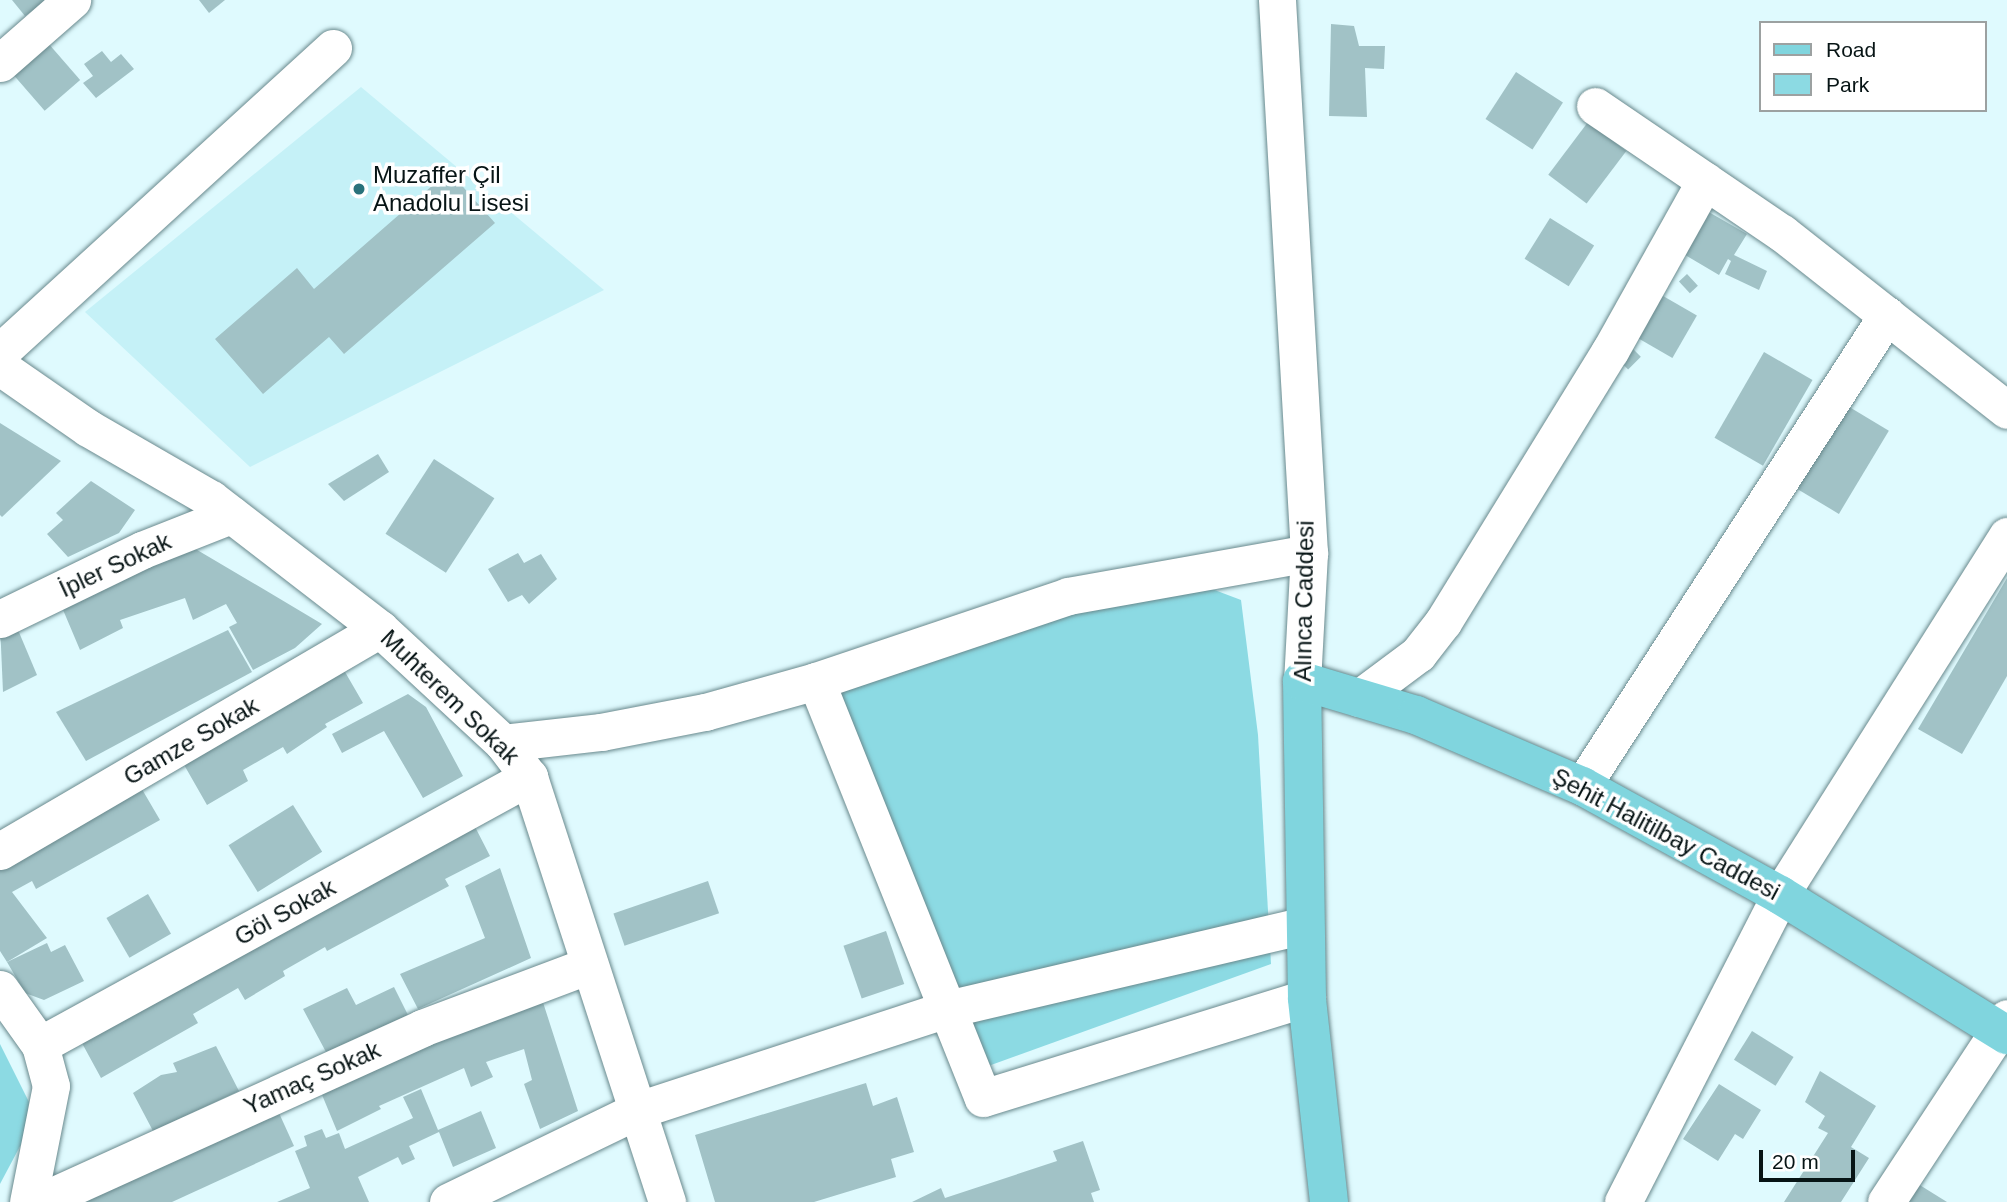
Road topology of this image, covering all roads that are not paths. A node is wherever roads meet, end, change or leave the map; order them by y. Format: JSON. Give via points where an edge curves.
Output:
{"nodes":[{"id":1,"x":72,"y":0,"type":"edge"},
{"id":2,"x":1277,"y":0,"type":"edge"},
{"id":3,"x":333,"y":48,"type":"dead end"},
{"id":4,"x":0,"y":63,"type":"edge"},
{"id":5,"x":1595,"y":106,"type":"dead end"},
{"id":6,"x":1705,"y":181,"type":"junction"},
{"id":7,"x":1887,"y":315,"type":"junction"},
{"id":8,"x":0,"y":352,"type":"edge"},
{"id":9,"x":0,"y":367,"type":"edge"},
{"id":10,"x":2007,"y":410,"type":"edge"},
{"id":11,"x":231,"y":515,"type":"junction"},
{"id":12,"x":2007,"y":536,"type":"edge"},
{"id":13,"x":1309,"y":553,"type":"junction"},
{"id":14,"x":0,"y":619,"type":"edge"},
{"id":15,"x":380,"y":629,"type":"junction"},
{"id":16,"x":816,"y":681,"type":"junction"},
{"id":17,"x":1302,"y":681,"type":"junction"},
{"id":18,"x":1359,"y":698,"type":"junction"},
{"id":19,"x":503,"y":743,"type":"junction"},
{"id":20,"x":530,"y":777,"type":"junction"},
{"id":21,"x":1582,"y":786,"type":"junction"},
{"id":22,"x":0,"y":851,"type":"edge"},
{"id":23,"x":1780,"y":895,"type":"junction"},
{"id":24,"x":1304,"y":925,"type":"junction"},
{"id":25,"x":590,"y":965,"type":"junction"},
{"id":26,"x":0,"y":989,"type":"edge"},
{"id":27,"x":1307,"y":998,"type":"junction"},
{"id":28,"x":947,"y":1009,"type":"junction"},
{"id":29,"x":2005,"y":1027,"type":"edge"},
{"id":30,"x":40,"y":1045,"type":"junction"},
{"id":31,"x":638,"y":1110,"type":"junction"},
{"id":32,"x":28,"y":1202,"type":"edge"},
{"id":33,"x":39,"y":1202,"type":"edge"},
{"id":34,"x":447,"y":1202,"type":"edge"},
{"id":35,"x":667,"y":1202,"type":"edge"},
{"id":36,"x":1329,"y":1202,"type":"edge"},
{"id":37,"x":1623,"y":1202,"type":"edge"},
{"id":38,"x":1886,"y":1202,"type":"edge"}],
"edges":[{"from":1,"to":4,"type":"street"},
{"from":2,"to":13,"type":"street","name":"Alınca Caddesi"},
{"from":3,"to":8,"type":"street"},
{"from":5,"to":6,"type":"street"},
{"from":6,"to":7,"type":"street","via":[[1782,233]]},
{"from":6,"to":18,"type":"street","via":[[1604,362],[1443,622],[1418,654]]},
{"from":7,"to":10,"type":"street"},
{"from":7,"to":21,"type":"street"},
{"from":9,"to":11,"type":"street","name":"Muhterem Sokak","via":[[88,428]]},
{"from":11,"to":14,"type":"street","name":"İpler Sokak","via":[[142,550]]},
{"from":11,"to":15,"type":"street","name":"Muhterem Sokak"},
{"from":12,"to":23,"type":"street"},
{"from":13,"to":16,"type":"street","via":[[1068,596]]},
{"from":13,"to":17,"type":"street","name":"Alınca Caddesi"},
{"from":15,"to":19,"type":"street","name":"Muhterem Sokak"},
{"from":15,"to":22,"type":"street","name":"Gamze Sokak"},
{"from":16,"to":19,"type":"street","via":[[705,712],[601,732]]},
{"from":16,"to":28,"type":"street"},
{"from":17,"to":18,"type":"main road","name":"Şehit Halitilbay Caddesi"},
{"from":17,"to":24,"type":"main road","name":"Alınca Caddesi"},
{"from":18,"to":21,"type":"main road","name":"Şehit Halitilbay Caddesi","via":[[1416,715]]},
{"from":19,"to":20,"type":"street","name":"Muhterem Sokak"},
{"from":20,"to":25,"type":"street","name":"Muhterem Sokak"},
{"from":20,"to":30,"type":"street","name":"Göl Sokak"},
{"from":21,"to":23,"type":"main road","name":"Şehit Halitilbay Caddesi"},
{"from":23,"to":29,"type":"main road","name":"Şehit Halitilbay Caddesi"},
{"from":23,"to":37,"type":"street"},
{"from":24,"to":27,"type":"main road","name":"Alınca Caddesi"},
{"from":24,"to":28,"type":"street"},
{"from":25,"to":31,"type":"street","name":"Muhterem Sokak"},
{"from":25,"to":33,"type":"street","name":"Yamaç Sokak","via":[[422,1028]]},
{"from":26,"to":30,"type":"street"},
{"from":27,"to":28,"type":"street","via":[[983,1098]]},
{"from":27,"to":36,"type":"main road","name":"Alınca Caddesi"},
{"from":28,"to":31,"type":"street"},
{"from":29,"to":38,"type":"street"},
{"from":30,"to":32,"type":"street","via":[[51,1086]]},
{"from":31,"to":34,"type":"street"},
{"from":31,"to":35,"type":"street","name":"Muhterem Sokak"}]}
